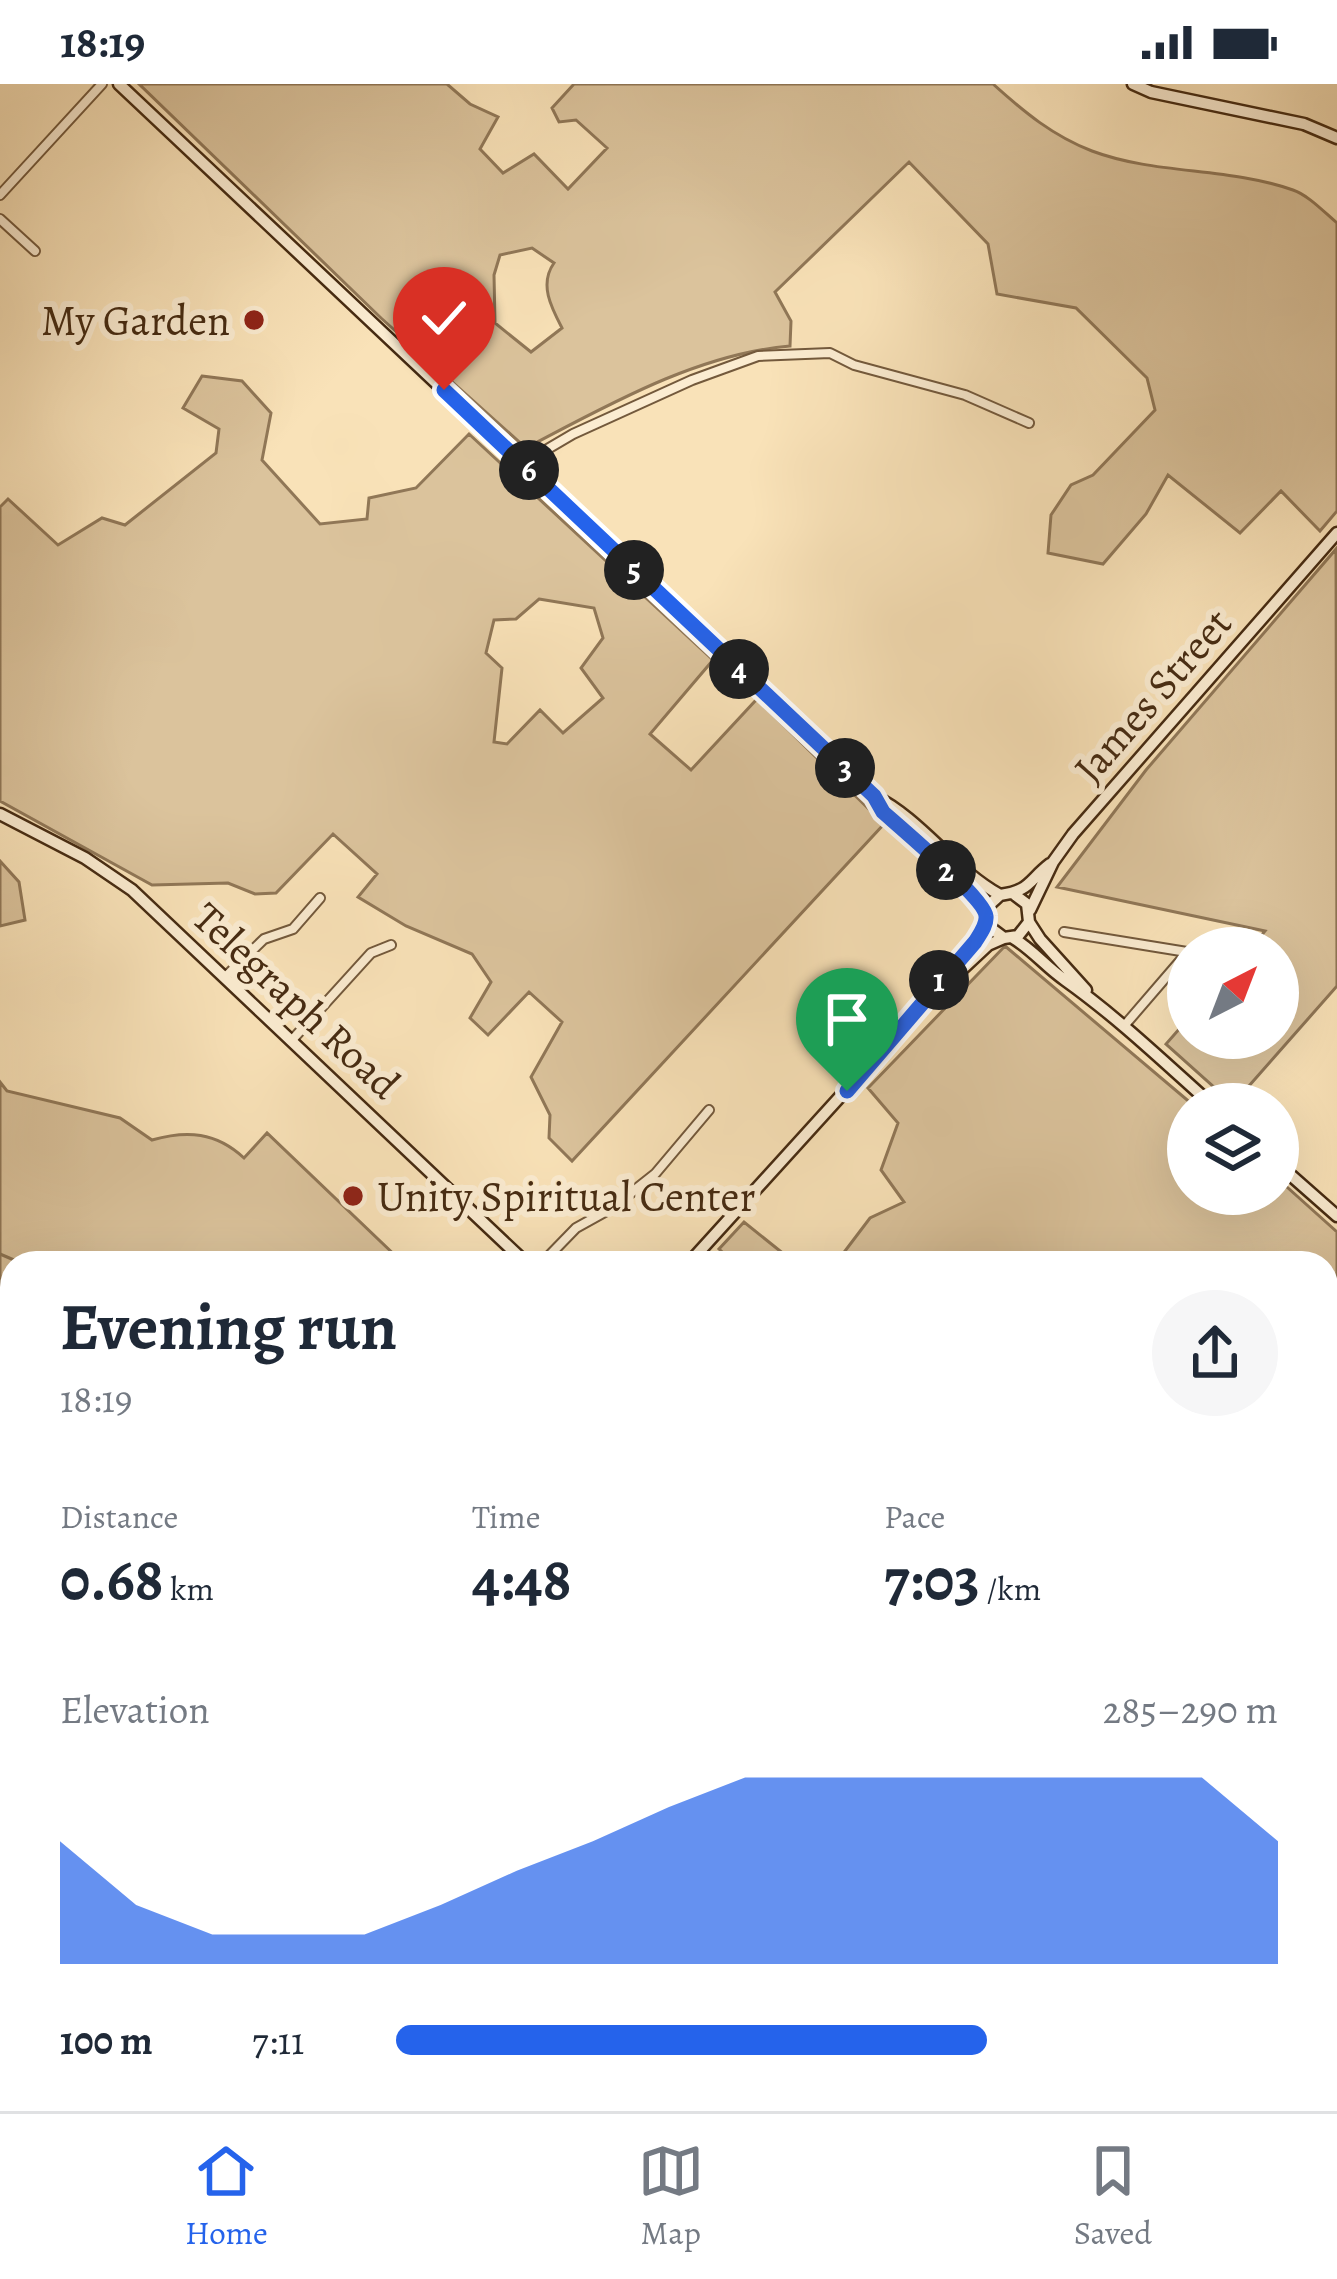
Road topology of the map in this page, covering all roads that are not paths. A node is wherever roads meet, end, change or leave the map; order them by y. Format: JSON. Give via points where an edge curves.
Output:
{"nodes":[{"id":1,"x":102,"y":84,"type":"edge"},
{"id":2,"x":119,"y":84,"type":"edge"},
{"id":3,"x":1133,"y":84,"type":"edge"},
{"id":4,"x":1337,"y":138,"type":"edge"},
{"id":5,"x":0,"y":195,"type":"edge"},
{"id":6,"x":0,"y":219,"type":"edge"},
{"id":7,"x":35,"y":251,"type":"dead end"},
{"id":8,"x":1029,"y":423,"type":"dead end"},
{"id":9,"x":522,"y":464,"type":"junction"},
{"id":10,"x":1337,"y":532,"type":"edge"},
{"id":11,"x":874,"y":796,"type":"junction"},
{"id":12,"x":0,"y":814,"type":"edge"},
{"id":13,"x":1053,"y":862,"type":"junction"},
{"id":14,"x":1000,"y":895,"type":"junction"},
{"id":15,"x":1015,"y":895,"type":"junction"},
{"id":16,"x":320,"y":898,"type":"dead end"},
{"id":17,"x":986,"y":916,"type":"junction"},
{"id":18,"x":1030,"y":916,"type":"junction"},
{"id":19,"x":1064,"y":932,"type":"dead end"},
{"id":20,"x":1009,"y":938,"type":"junction"},
{"id":21,"x":391,"y":945,"type":"dead end"},
{"id":22,"x":225,"y":977,"type":"junction"},
{"id":23,"x":1092,"y":998,"type":"junction"},
{"id":24,"x":926,"y":1002,"type":"junction"},
{"id":25,"x":1124,"y":1026,"type":"junction"},
{"id":26,"x":292,"y":1040,"type":"junction"},
{"id":27,"x":1188,"y":1083,"type":"edge"},
{"id":28,"x":709,"y":1110,"type":"dead end"},
{"id":29,"x":1299,"y":1183,"type":"edge"},
{"id":30,"x":1337,"y":1216,"type":"edge"},
{"id":31,"x":513,"y":1251,"type":"edge"},
{"id":32,"x":554,"y":1251,"type":"edge"},
{"id":33,"x":700,"y":1251,"type":"edge"}],
"edges":[{"from":1,"to":5,"type":"street"},
{"from":2,"to":9,"type":"main road"},
{"from":3,"to":4,"type":"main road"},
{"from":6,"to":7,"type":"street"},
{"from":8,"to":9,"type":"street","via":[[830,353],[758,356],[573,434]]},
{"from":9,"to":11,"type":"main road"},
{"from":10,"to":13,"type":"main road","name":"James Street"},
{"from":11,"to":14,"type":"main road"},
{"from":11,"to":17,"type":"main road"},
{"from":12,"to":22,"type":"main road","name":"Telegraph Road","via":[[114,876]]},
{"from":13,"to":15,"type":"main road"},
{"from":13,"to":18,"type":"main road","name":"James Street"},
{"from":14,"to":15,"type":"main road"},
{"from":14,"to":17,"type":"main road"},
{"from":15,"to":18,"type":"main road"},
{"from":16,"to":22,"type":"street"},
{"from":17,"to":20,"type":"main road","via":[[991,930]]},
{"from":17,"to":24,"type":"main road"},
{"from":18,"to":20,"type":"main road"},
{"from":18,"to":23,"type":"main road"},
{"from":19,"to":25,"type":"street","via":[[1187,952]]},
{"from":20,"to":23,"type":"main road"},
{"from":20,"to":24,"type":"main road","via":[[988,945]]},
{"from":21,"to":26,"type":"street","via":[[371,953]]},
{"from":22,"to":26,"type":"main road","name":"Telegraph Road"},
{"from":23,"to":25,"type":"main road"},
{"from":24,"to":33,"type":"main road"},
{"from":25,"to":27,"type":"main road"},
{"from":26,"to":31,"type":"main road","name":"Telegraph Road"},
{"from":28,"to":32,"type":"street","via":[[656,1174]]},
{"from":29,"to":30,"type":"main road"}]}
